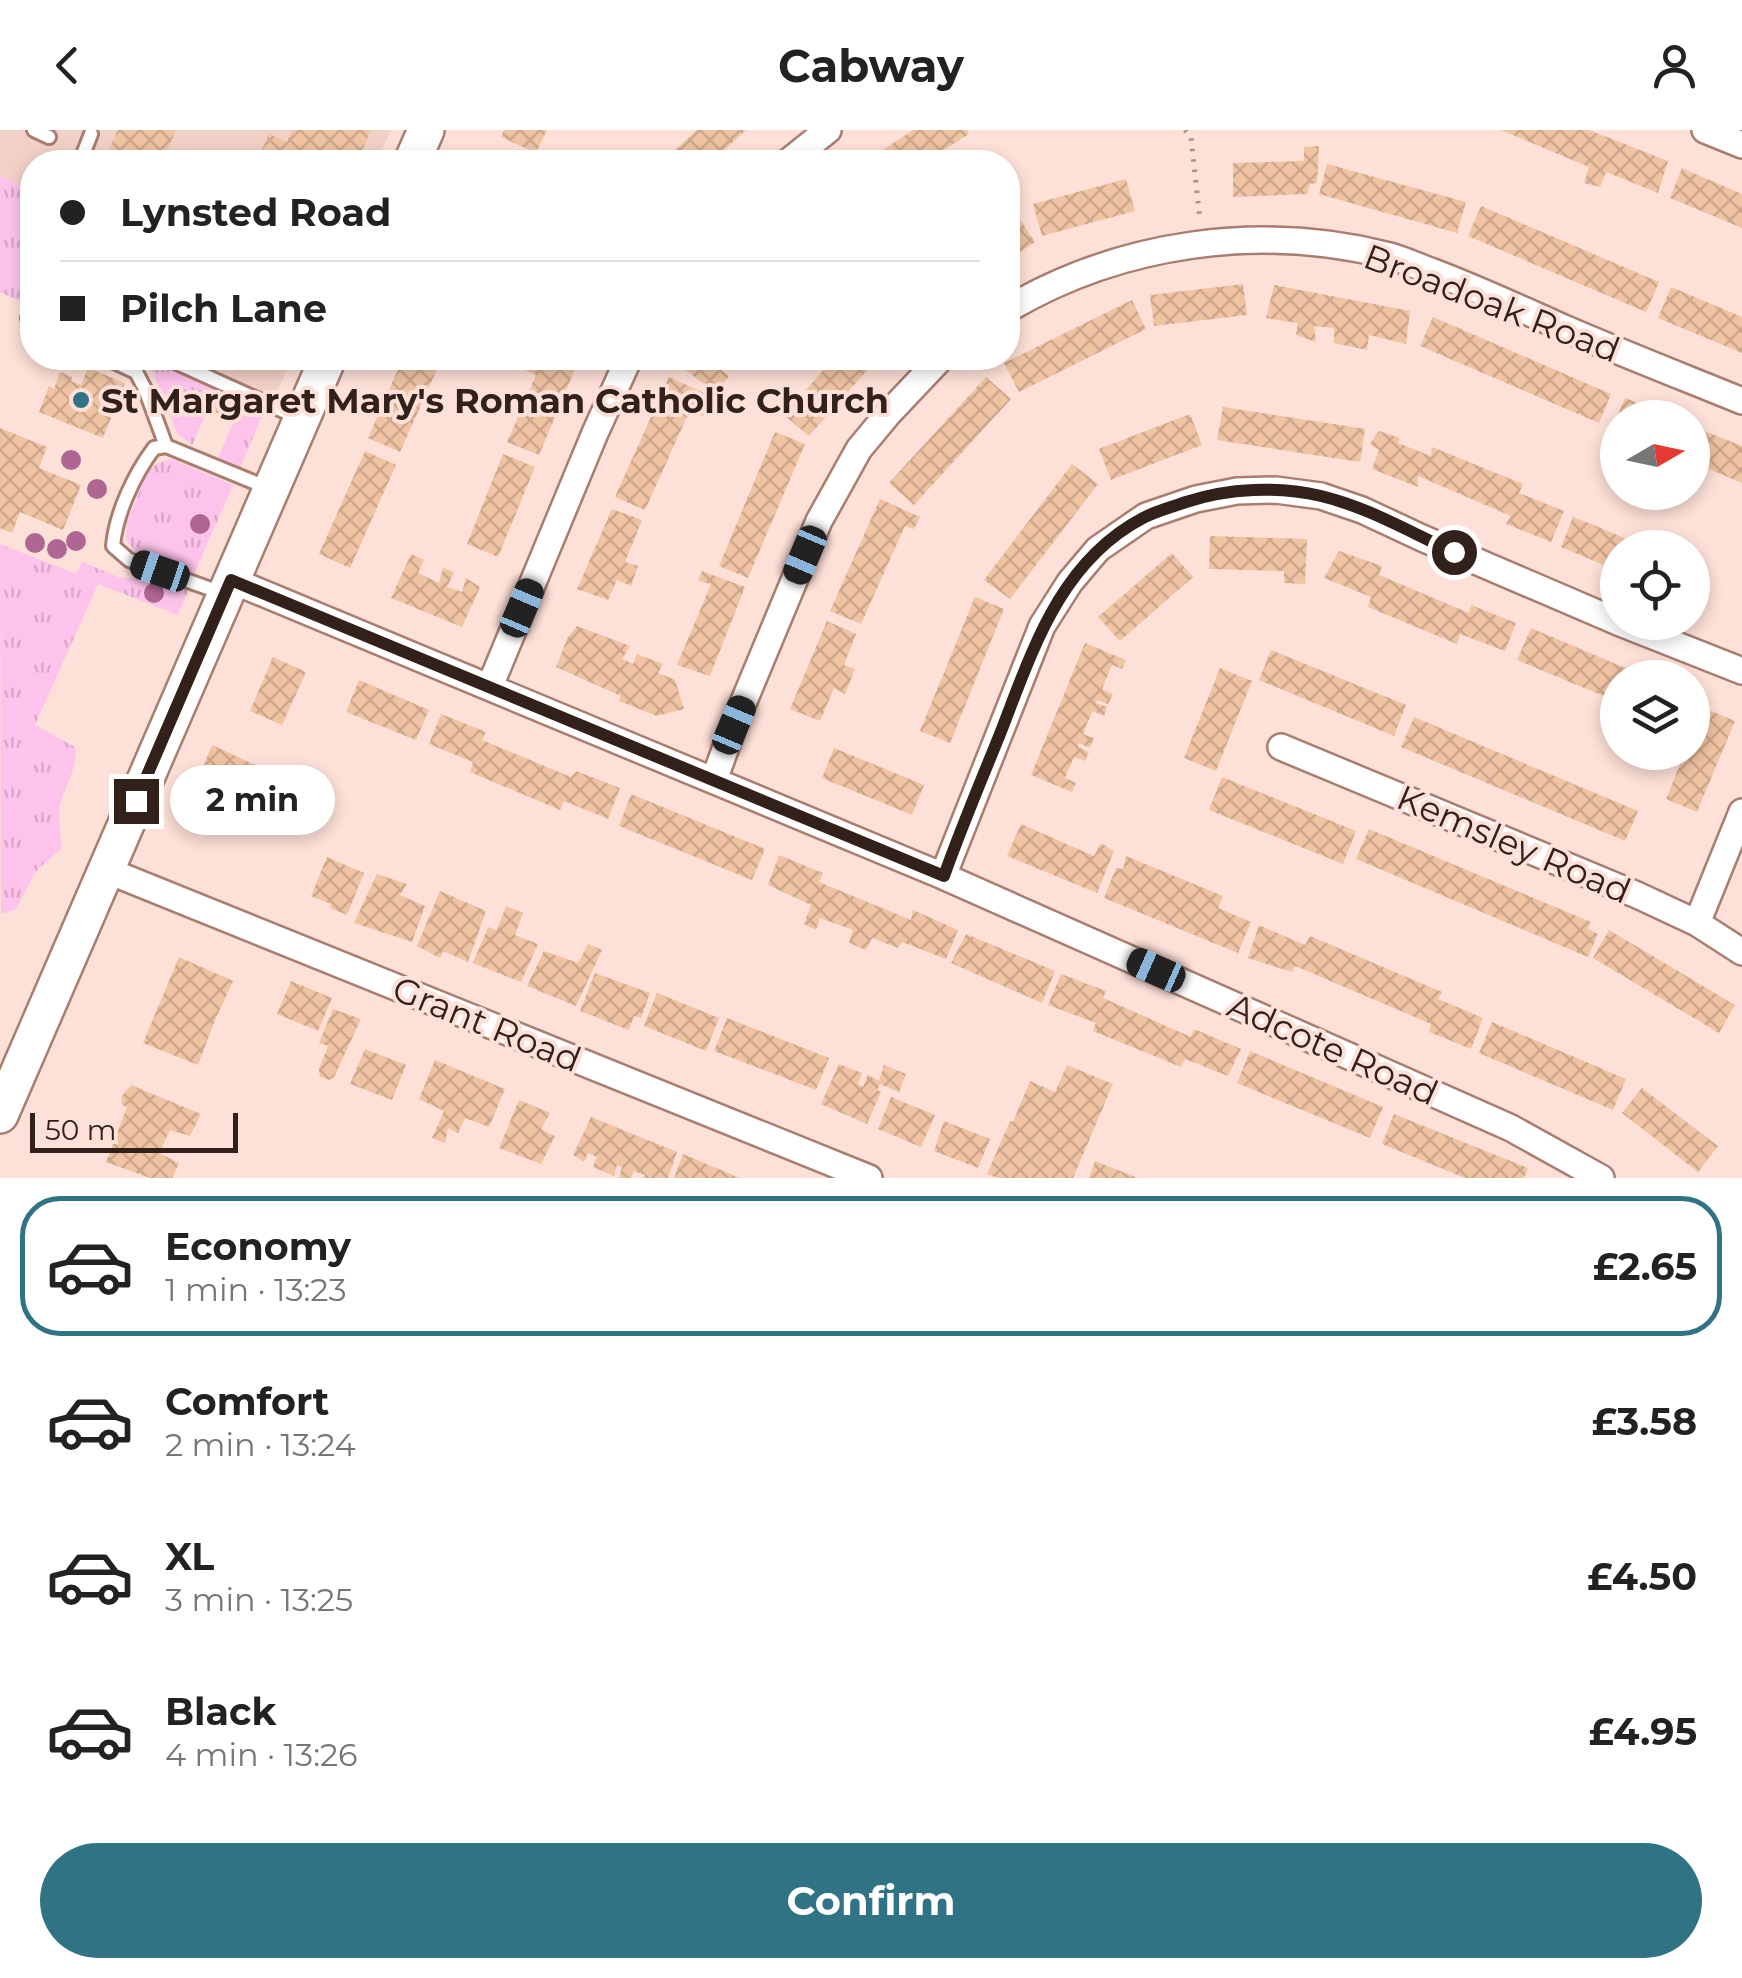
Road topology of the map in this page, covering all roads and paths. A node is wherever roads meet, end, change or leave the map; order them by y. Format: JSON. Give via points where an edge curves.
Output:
{"nodes":[{"id":1,"x":34,"y":130,"type":"edge"},
{"id":2,"x":828,"y":130,"type":"edge"},
{"id":3,"x":1185,"y":130,"type":"edge"},
{"id":4,"x":1705,"y":130,"type":"edge"},
{"id":5,"x":91,"y":134,"type":"dead end"},
{"id":6,"x":50,"y":137,"type":"dead end"},
{"id":7,"x":1742,"y":145,"type":"edge"},
{"id":8,"x":85,"y":150,"type":"edge"},
{"id":9,"x":803,"y":150,"type":"edge"},
{"id":10,"x":1203,"y":242,"type":"junction"},
{"id":11,"x":1020,"y":302,"type":"edge"},
{"id":12,"x":132,"y":370,"type":"edge"},
{"id":13,"x":193,"y":370,"type":"edge"},
{"id":14,"x":323,"y":370,"type":"edge"},
{"id":15,"x":623,"y":370,"type":"edge"},
{"id":16,"x":930,"y":370,"type":"edge"},
{"id":17,"x":1742,"y":400,"type":"edge"},
{"id":18,"x":301,"y":419,"type":"junction"},
{"id":19,"x":166,"y":446,"type":"junction"},
{"id":20,"x":271,"y":489,"type":"junction"},
{"id":21,"x":228,"y":587,"type":"junction"},
{"id":22,"x":1600,"y":614,"type":"edge"},
{"id":23,"x":1664,"y":640,"type":"edge"},
{"id":24,"x":1742,"y":671,"type":"edge"},
{"id":25,"x":490,"y":686,"type":"junction"},
{"id":26,"x":1280,"y":747,"type":"dead end"},
{"id":27,"x":714,"y":780,"type":"junction"},
{"id":28,"x":1742,"y":812,"type":"edge"},
{"id":29,"x":106,"y":870,"type":"junction"},
{"id":30,"x":944,"y":876,"type":"junction"},
{"id":31,"x":1697,"y":923,"type":"junction"},
{"id":32,"x":1742,"y":952,"type":"edge"},
{"id":33,"x":2,"y":1108,"type":"edge"},
{"id":34,"x":869,"y":1178,"type":"edge"},
{"id":35,"x":1601,"y":1178,"type":"edge"}],
"edges":[{"from":1,"to":6,"type":"lane"},
{"from":2,"to":9,"type":"street"},
{"from":3,"to":10,"type":"path"},
{"from":4,"to":7,"type":"street"},
{"from":5,"to":8,"type":"lane"},
{"from":10,"to":11,"type":"street","name":"Broadoak Road","via":[[1136,255]]},
{"from":10,"to":17,"type":"street","name":"Broadoak Road","via":[[1290,239],[1392,256]]},
{"from":12,"to":19,"type":"lane"},
{"from":13,"to":18,"type":"lane"},
{"from":14,"to":18,"type":"street"},
{"from":15,"to":25,"type":"street"},
{"from":16,"to":27,"type":"street","via":[[858,449],[827,506]]},
{"from":18,"to":20,"type":"street"},
{"from":19,"to":20,"type":"lane"},
{"from":19,"to":21,"type":"lane","via":[[154,448],[142,464],[113,546],[128,560]]},
{"from":20,"to":21,"type":"street"},
{"from":21,"to":25,"type":"street","name":"Adcote Road"},
{"from":21,"to":29,"type":"street"},
{"from":22,"to":30,"type":"street","via":[[1321,496],[1237,490],[1146,516],[1098,549],[1042,626]]},
{"from":23,"to":24,"type":"street"},
{"from":25,"to":27,"type":"street","name":"Adcote Road"},
{"from":26,"to":31,"type":"street","name":"Kemsley Road"},
{"from":27,"to":30,"type":"street","name":"Adcote Road"},
{"from":28,"to":31,"type":"street"},
{"from":29,"to":33,"type":"street"},
{"from":29,"to":34,"type":"street","name":"Grant Road"},
{"from":30,"to":35,"type":"street","name":"Adcote Road","via":[[1511,1128]]},
{"from":31,"to":32,"type":"street","name":"Kemsley Road"}]}
